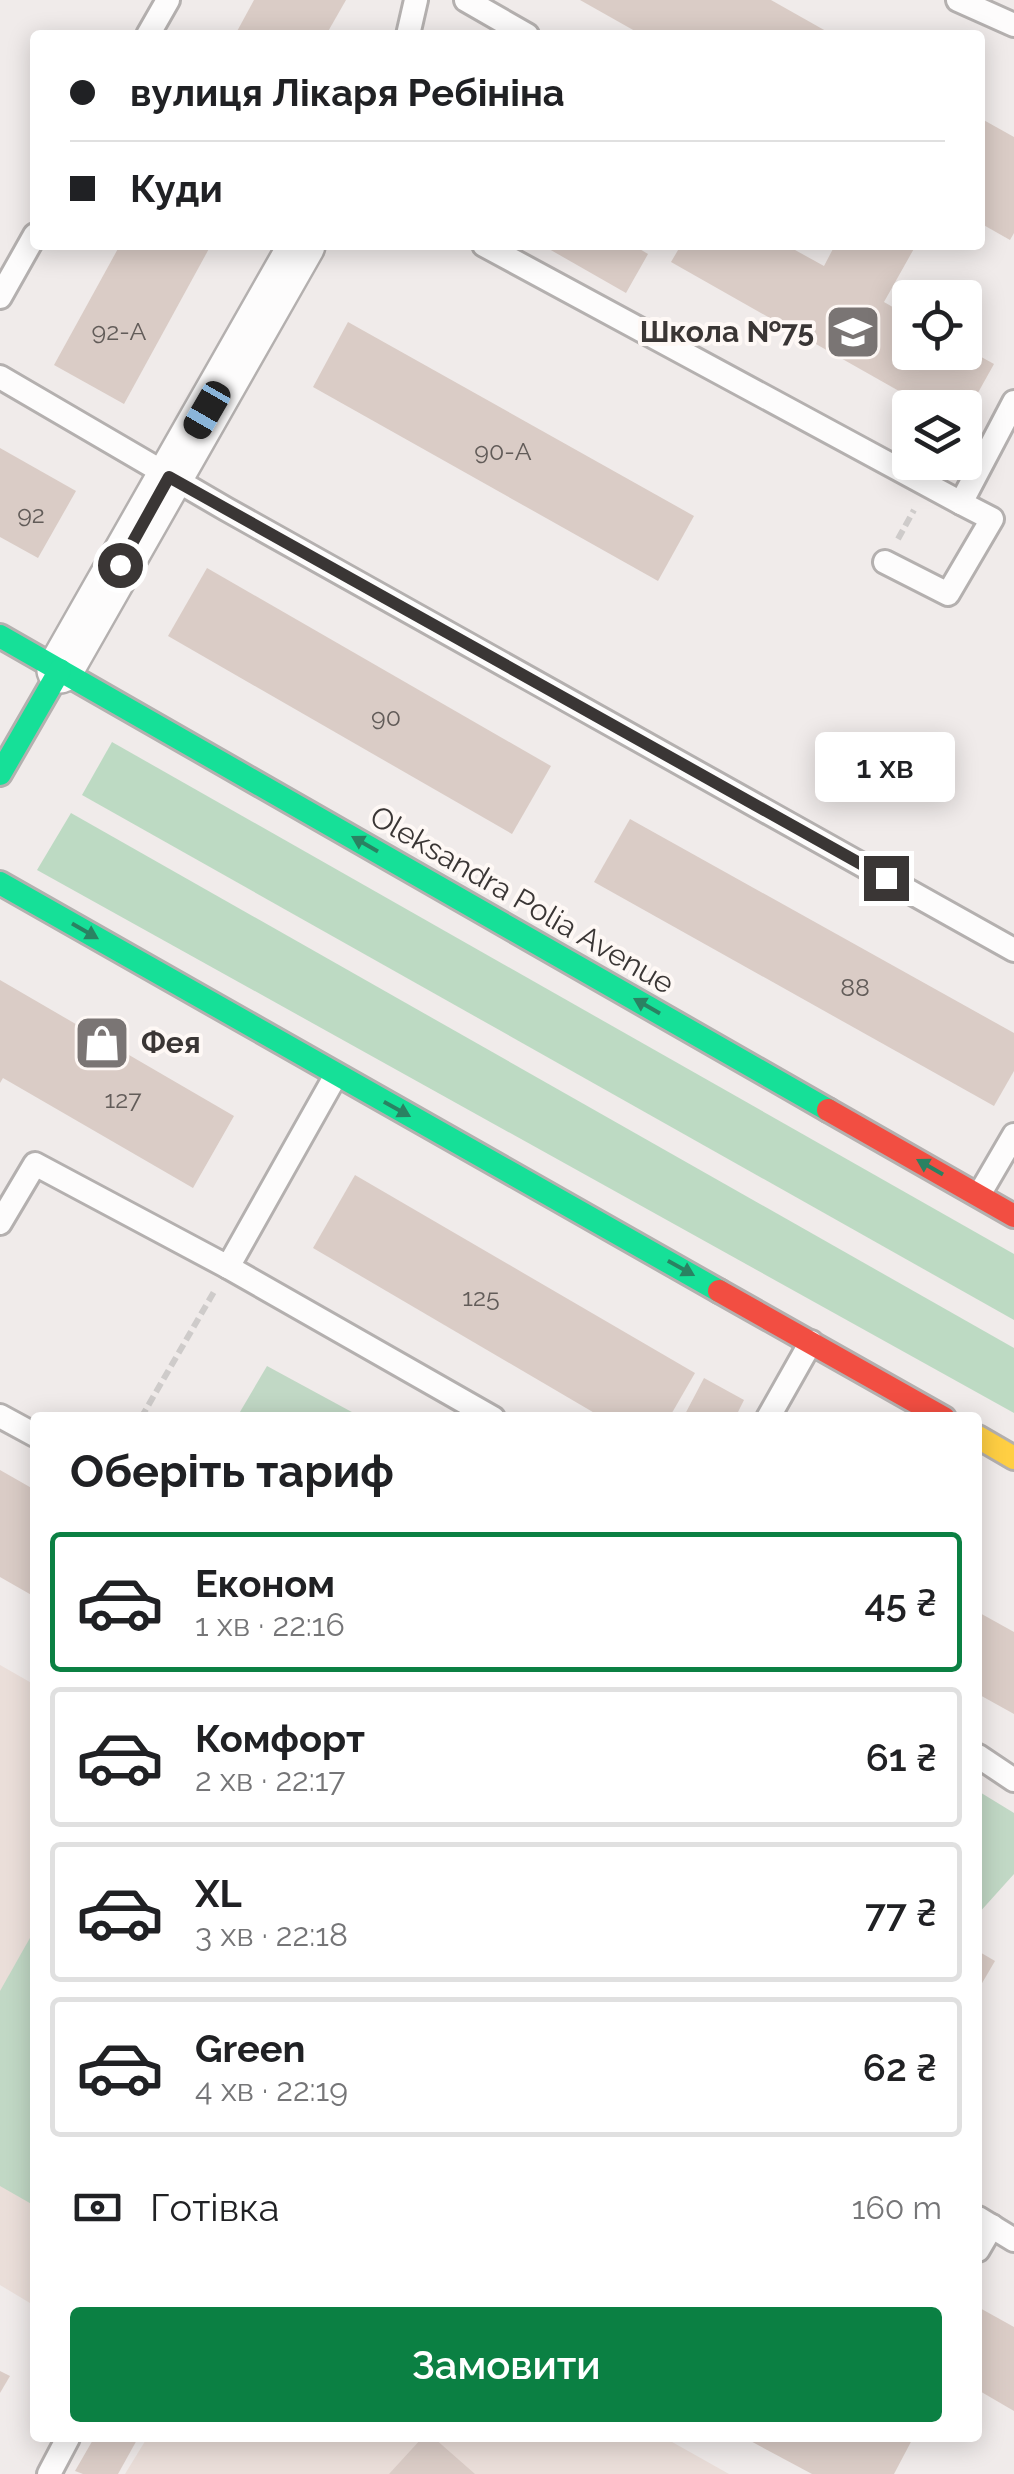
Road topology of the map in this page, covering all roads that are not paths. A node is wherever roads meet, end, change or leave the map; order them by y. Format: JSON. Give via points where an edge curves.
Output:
{"nodes":[{"id":1,"x":168,"y":0,"type":"edge"},
{"id":2,"x":416,"y":0,"type":"edge"},
{"id":3,"x":466,"y":0,"type":"edge"},
{"id":4,"x":958,"y":0,"type":"edge"},
{"id":5,"x":1014,"y":24,"type":"edge"},
{"id":6,"x":151,"y":30,"type":"edge"},
{"id":7,"x":409,"y":30,"type":"edge"},
{"id":8,"x":519,"y":30,"type":"edge"},
{"id":9,"x":30,"y":245,"type":"edge"},
{"id":10,"x":299,"y":250,"type":"edge"},
{"id":11,"x":493,"y":250,"type":"edge"},
{"id":12,"x":0,"y":298,"type":"edge"},
{"id":13,"x":0,"y":377,"type":"edge"},
{"id":14,"x":1014,"y":402,"type":"edge"},
{"id":15,"x":169,"y":477,"type":"junction"},
{"id":16,"x":961,"y":503,"type":"junction"},
{"id":17,"x":885,"y":562,"type":"road end"},
{"id":18,"x":0,"y":636,"type":"edge"},
{"id":19,"x":60,"y":670,"type":"junction"},
{"id":20,"x":0,"y":774,"type":"edge"},
{"id":21,"x":0,"y":883,"type":"edge"},
{"id":22,"x":1014,"y":950,"type":"edge"},
{"id":23,"x":336,"y":1075,"type":"junction"},
{"id":24,"x":1014,"y":1135,"type":"edge"},
{"id":25,"x":979,"y":1196,"type":"junction"},
{"id":26,"x":1014,"y":1216,"type":"edge"},
{"id":27,"x":0,"y":1223,"type":"edge"},
{"id":28,"x":228,"y":1267,"type":"junction"},
{"id":29,"x":812,"y":1341,"type":"junction"},
{"id":30,"x":482,"y":1412,"type":"edge"},
{"id":31,"x":771,"y":1412,"type":"edge"},
{"id":32,"x":934,"y":1412,"type":"edge"},
{"id":33,"x":0,"y":1416,"type":"edge"},
{"id":34,"x":30,"y":1432,"type":"edge"},
{"id":35,"x":982,"y":1439,"type":"edge"},
{"id":36,"x":1014,"y":1458,"type":"edge"},
{"id":37,"x":982,"y":1759,"type":"edge"},
{"id":38,"x":1014,"y":1780,"type":"edge"},
{"id":39,"x":984,"y":2222,"type":"edge"},
{"id":40,"x":1014,"y":2240,"type":"edge"},
{"id":41,"x":66,"y":2442,"type":"edge"},
{"id":42,"x":48,"y":2474,"type":"edge"}],
"edges":[{"from":1,"to":6,"type":"lane"},
{"from":2,"to":7,"type":"lane"},
{"from":3,"to":8,"type":"lane"},
{"from":4,"to":5,"type":"lane"},
{"from":9,"to":12,"type":"lane"},
{"from":10,"to":15,"type":"street"},
{"from":11,"to":16,"type":"lane"},
{"from":13,"to":15,"type":"lane"},
{"from":14,"to":16,"type":"lane"},
{"from":15,"to":19,"type":"street"},
{"from":15,"to":22,"type":"lane"},
{"from":16,"to":17,"type":"lane","via":[[992,519],[948,594]]},
{"from":18,"to":19,"type":"main road","name":"Oleksandra Polia Avenue"},
{"from":19,"to":20,"type":"main road"},
{"from":25,"to":19,"type":"main road","name":"Oleksandra Polia Avenue","one_way":true},
{"from":21,"to":23,"type":"main road","one_way":true},
{"from":23,"to":28,"type":"lane"},
{"from":23,"to":29,"type":"main road","one_way":true},
{"from":24,"to":25,"type":"lane"},
{"from":25,"to":26,"type":"main road","name":"Oleksandra Polia Avenue"},
{"from":27,"to":28,"type":"lane","via":[[35,1164]]},
{"from":28,"to":30,"type":"lane"},
{"from":29,"to":31,"type":"lane"},
{"from":29,"to":32,"type":"main road"},
{"from":33,"to":34,"type":"lane"},
{"from":35,"to":36,"type":"main road"},
{"from":37,"to":38,"type":"lane"},
{"from":39,"to":40,"type":"lane"},
{"from":41,"to":42,"type":"lane"}]}
